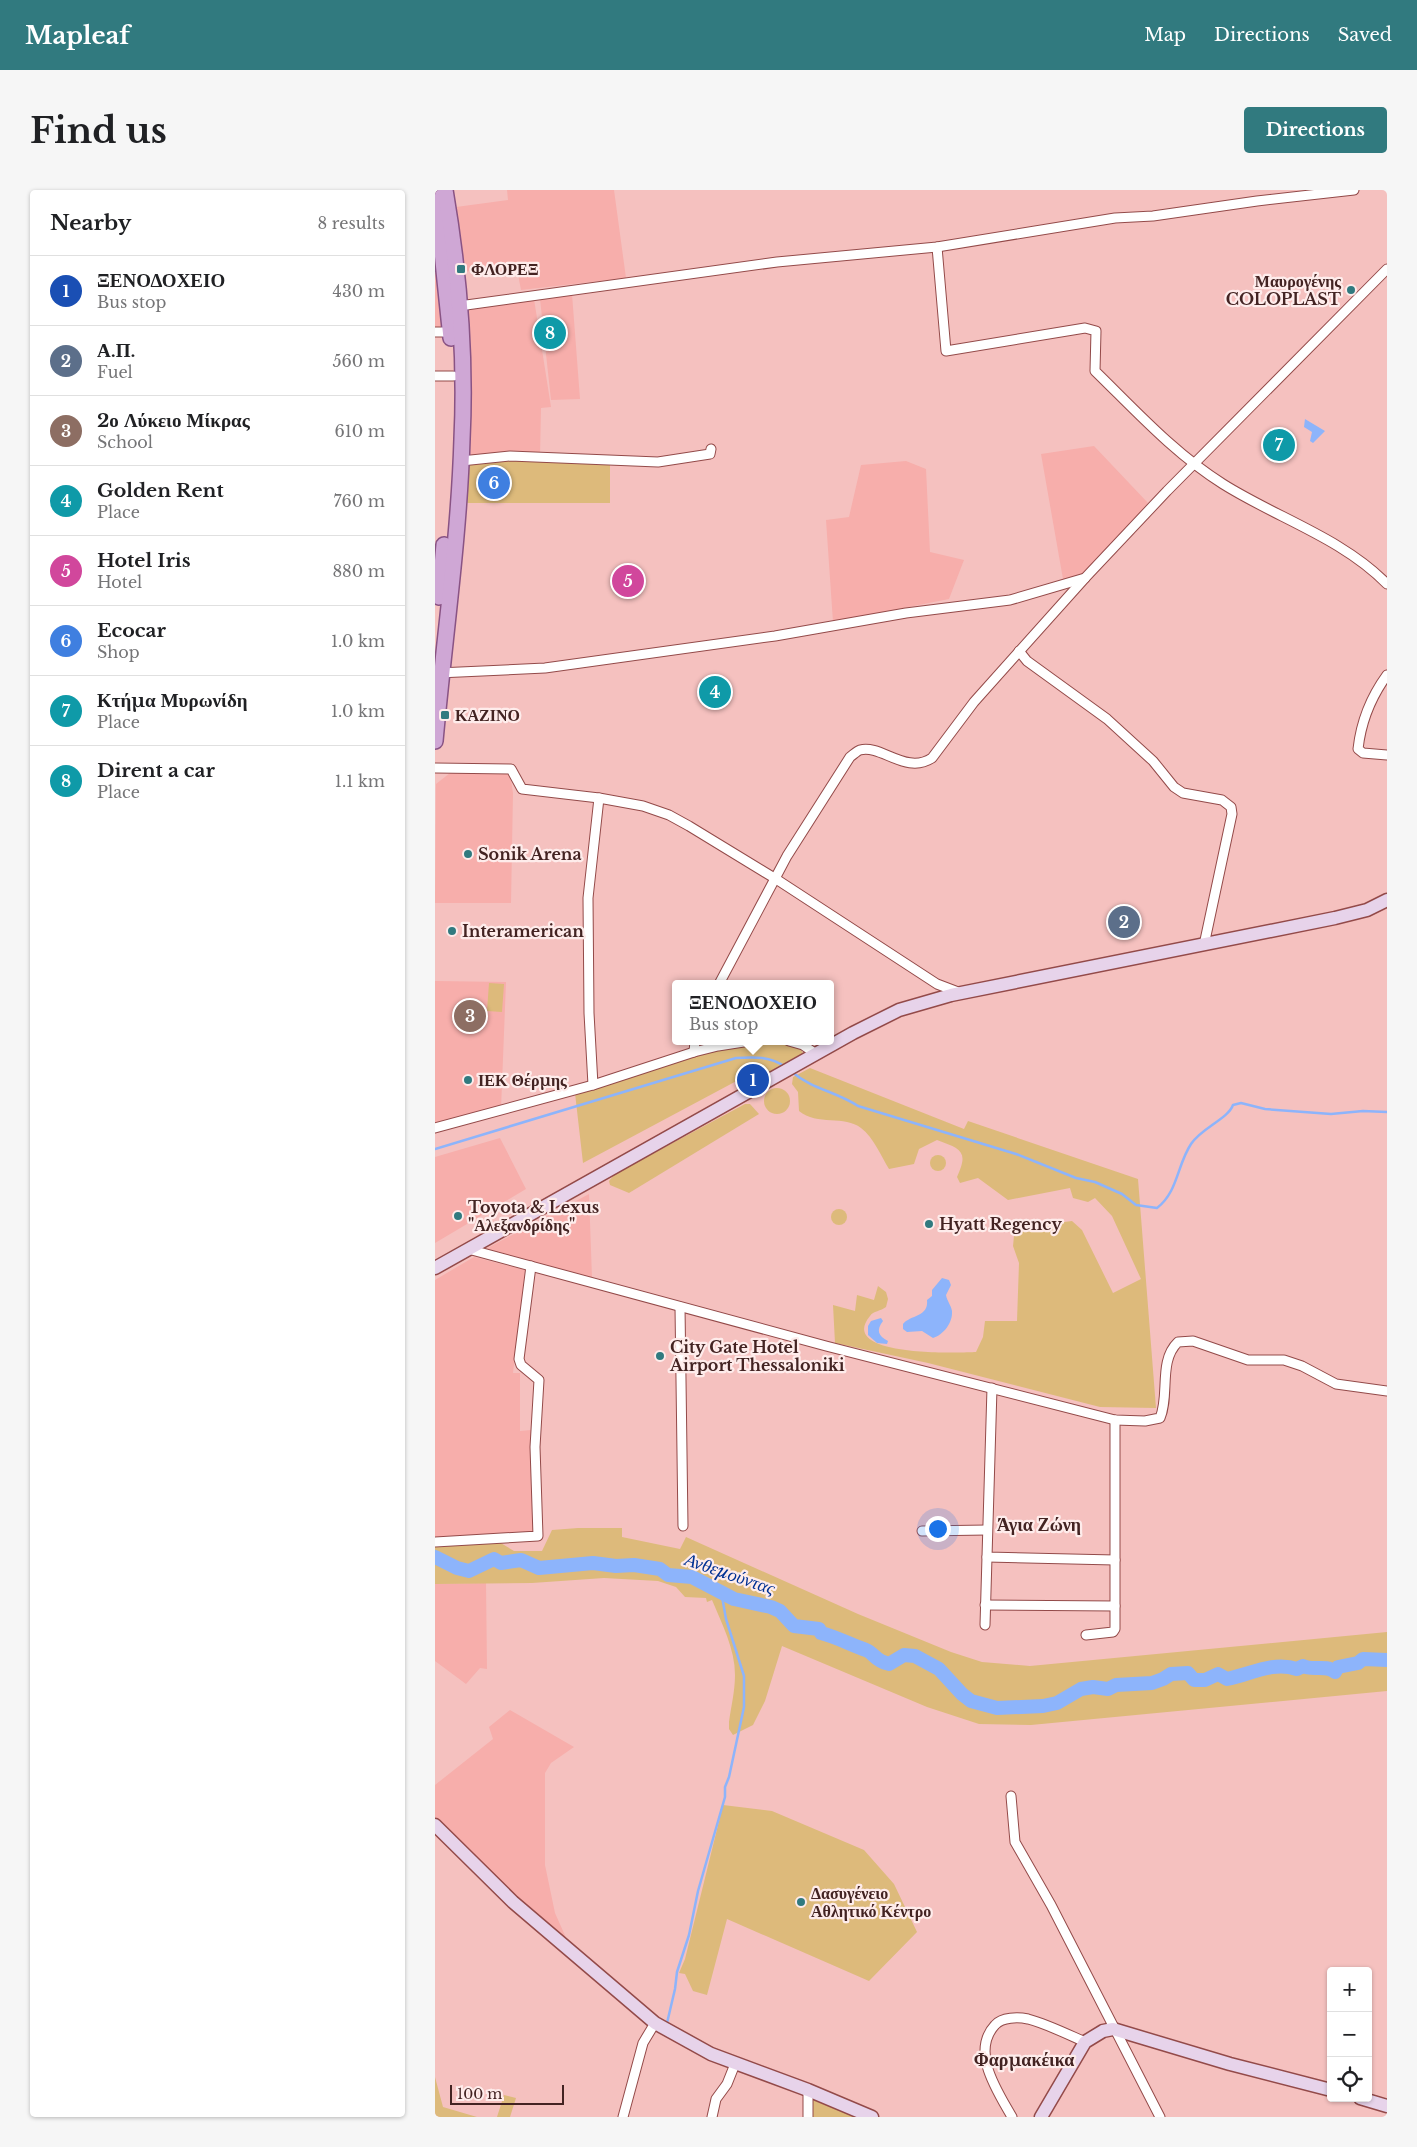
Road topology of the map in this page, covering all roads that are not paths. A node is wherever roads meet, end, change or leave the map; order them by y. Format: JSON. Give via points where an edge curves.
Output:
{"nodes":[{"id":1,"x":435,"y":190,"type":"edge"},
{"id":2,"x":445,"y":190,"type":"edge"},
{"id":3,"x":1354,"y":190,"type":"edge"},
{"id":4,"x":937,"y":246,"type":"junction"},
{"id":5,"x":1387,"y":269,"type":"edge"},
{"id":6,"x":459,"y":306,"type":"junction"},
{"id":7,"x":435,"y":332,"type":"edge"},
{"id":8,"x":451,"y":332,"type":"junction"},
{"id":9,"x":435,"y":376,"type":"edge"},
{"id":10,"x":453,"y":376,"type":"junction"},
{"id":11,"x":711,"y":449,"type":"dead end"},
{"id":12,"x":461,"y":461,"type":"junction"},
{"id":13,"x":1193,"y":464,"type":"junction"},
{"id":14,"x":439,"y":548,"type":"edge"},
{"id":15,"x":1085,"y":578,"type":"junction"},
{"id":16,"x":1387,"y":584,"type":"edge"},
{"id":17,"x":435,"y":636,"type":"edge"},
{"id":18,"x":1019,"y":651,"type":"junction"},
{"id":19,"x":438,"y":669,"type":"edge"},
{"id":20,"x":1387,"y":675,"type":"edge"},
{"id":21,"x":435,"y":741,"type":"edge"},
{"id":22,"x":1387,"y":755,"type":"edge"},
{"id":23,"x":435,"y":768,"type":"edge"},
{"id":24,"x":599,"y":798,"type":"junction"},
{"id":25,"x":776,"y":879,"type":"junction"},
{"id":26,"x":1387,"y":900,"type":"edge"},
{"id":27,"x":1204,"y":945,"type":"junction"},
{"id":28,"x":721,"y":980,"type":"edge"},
{"id":29,"x":931,"y":980,"type":"junction"},
{"id":30,"x":961,"y":993,"type":"junction"},
{"id":31,"x":931,"y":1000,"type":"junction"},
{"id":32,"x":834,"y":1044,"type":"edge"},
{"id":33,"x":695,"y":1045,"type":"edge"},
{"id":34,"x":725,"y":1045,"type":"edge"},
{"id":35,"x":803,"y":1045,"type":"edge"},
{"id":36,"x":832,"y":1045,"type":"edge"},
{"id":37,"x":694,"y":1052,"type":"junction"},
{"id":38,"x":817,"y":1054,"type":"junction"},
{"id":39,"x":593,"y":1085,"type":"junction"},
{"id":40,"x":435,"y":1128,"type":"edge"},
{"id":41,"x":468,"y":1249,"type":"junction"},
{"id":42,"x":531,"y":1266,"type":"junction"},
{"id":43,"x":435,"y":1268,"type":"edge"},
{"id":44,"x":680,"y":1307,"type":"junction"},
{"id":45,"x":992,"y":1388,"type":"junction"},
{"id":46,"x":1387,"y":1391,"type":"edge"},
{"id":47,"x":1115,"y":1420,"type":"junction"},
{"id":48,"x":683,"y":1526,"type":"dead end"},
{"id":49,"x":987,"y":1530,"type":"junction"},
{"id":50,"x":922,"y":1531,"type":"dead end"},
{"id":51,"x":435,"y":1542,"type":"edge"},
{"id":52,"x":987,"y":1557,"type":"junction"},
{"id":53,"x":1115,"y":1560,"type":"junction"},
{"id":54,"x":985,"y":1605,"type":"junction"},
{"id":55,"x":1115,"y":1606,"type":"junction"},
{"id":56,"x":985,"y":1625,"type":"dead end"},
{"id":57,"x":1086,"y":1635,"type":"dead end"},
{"id":58,"x":1011,"y":1796,"type":"dead end"},
{"id":59,"x":435,"y":1824,"type":"edge"},
{"id":60,"x":655,"y":2023,"type":"junction"},
{"id":61,"x":1113,"y":2029,"type":"junction"},
{"id":62,"x":1085,"y":2042,"type":"junction"},
{"id":63,"x":735,"y":2064,"type":"junction"},
{"id":64,"x":1327,"y":2089,"type":"edge"},
{"id":65,"x":808,"y":2090,"type":"junction"},
{"id":66,"x":1372,"y":2102,"type":"edge"},
{"id":67,"x":1387,"y":2106,"type":"edge"},
{"id":68,"x":623,"y":2117,"type":"edge"},
{"id":69,"x":712,"y":2117,"type":"edge"},
{"id":70,"x":808,"y":2117,"type":"edge"},
{"id":71,"x":872,"y":2117,"type":"edge"},
{"id":72,"x":1012,"y":2117,"type":"edge"},
{"id":73,"x":1042,"y":2117,"type":"edge"},
{"id":74,"x":1159,"y":2117,"type":"edge"}],
"edges":[{"from":1,"to":8,"type":"main road"},
{"from":2,"to":6,"type":"main road"},
{"from":3,"to":4,"type":"street","via":[[1153,216],[1097,220]]},
{"from":4,"to":6,"type":"street","via":[[777,262]]},
{"from":4,"to":13,"type":"street","via":[[946,351],[1092,328],[1096,331],[1095,371]]},
{"from":5,"to":13,"type":"street"},
{"from":6,"to":12,"type":"main road"},
{"from":7,"to":8,"type":"street"},
{"from":8,"to":10,"type":"main road"},
{"from":9,"to":10,"type":"street"},
{"from":10,"to":14,"type":"main road","via":[[451,464]]},
{"from":11,"to":12,"type":"street","via":[[710,454],[658,462],[510,456]]},
{"from":12,"to":19,"type":"main road"},
{"from":13,"to":15,"type":"street"},
{"from":13,"to":16,"type":"street","via":[[1259,505],[1360,560]]},
{"from":14,"to":17,"type":"main road"},
{"from":15,"to":18,"type":"street"},
{"from":15,"to":19,"type":"street","via":[[1009,600],[906,612],[775,636],[598,661],[511,670]]},
{"from":18,"to":25,"type":"street","via":[[974,702],[932,758],[906,762],[868,750],[860,750],[850,757]]},
{"from":18,"to":27,"type":"street","via":[[1033,665],[1107,718],[1153,761],[1174,787],[1183,793],[1222,800],[1231,807]]},
{"from":19,"to":21,"type":"main road"},
{"from":20,"to":22,"type":"street","via":[[1372,698],[1357,749],[1363,753]]},
{"from":23,"to":24,"type":"street","via":[[511,769],[522,789]]},
{"from":24,"to":25,"type":"street","via":[[643,806],[669,815]]},
{"from":24,"to":39,"type":"street","via":[[588,898]]},
{"from":25,"to":28,"type":"street"},
{"from":25,"to":29,"type":"street"},
{"from":26,"to":27,"type":"street","via":[[1367,910],[1335,918]]},
{"from":27,"to":30,"type":"street"},
{"from":29,"to":30,"type":"street"},
{"from":29,"to":31,"type":"street","via":[[934,990]]},
{"from":30,"to":31,"type":"street"},
{"from":31,"to":32,"type":"street","via":[[868,1024]]},
{"from":33,"to":37,"type":"street"},
{"from":34,"to":37,"type":"street"},
{"from":35,"to":38,"type":"street"},
{"from":36,"to":38,"type":"street"},
{"from":37,"to":39,"type":"street"},
{"from":38,"to":41,"type":"street"},
{"from":39,"to":40,"type":"street"},
{"from":41,"to":42,"type":"street"},
{"from":41,"to":43,"type":"street"},
{"from":42,"to":44,"type":"street"},
{"from":42,"to":51,"type":"street","via":[[519,1359],[521,1365],[539,1380],[535,1447],[538,1536]]},
{"from":44,"to":45,"type":"street"},
{"from":44,"to":48,"type":"street"},
{"from":45,"to":47,"type":"street"},
{"from":45,"to":49,"type":"street"},
{"from":46,"to":47,"type":"street","via":[[1336,1384],[1289,1361],[1242,1358],[1187,1340],[1178,1342],[1172,1349],[1160,1418]]},
{"from":47,"to":53,"type":"street"},
{"from":49,"to":50,"type":"street"},
{"from":49,"to":52,"type":"street"},
{"from":52,"to":53,"type":"street"},
{"from":52,"to":54,"type":"street"},
{"from":53,"to":55,"type":"street"},
{"from":54,"to":55,"type":"street"},
{"from":54,"to":56,"type":"street"},
{"from":55,"to":57,"type":"street","via":[[1114,1631]]},
{"from":58,"to":61,"type":"street","via":[[1015,1842],[1069,1939]]},
{"from":59,"to":60,"type":"street","via":[[513,1902]]},
{"from":60,"to":63,"type":"street"},
{"from":60,"to":68,"type":"street","via":[[643,2043]]},
{"from":61,"to":62,"type":"street"},
{"from":61,"to":64,"type":"street"},
{"from":61,"to":74,"type":"street"},
{"from":62,"to":72,"type":"street","via":[[1027,2018],[1005,2018],[990,2030],[985,2043],[986,2060]]},
{"from":62,"to":73,"type":"street"},
{"from":63,"to":65,"type":"street"},
{"from":63,"to":69,"type":"street","via":[[727,2084],[716,2099]]},
{"from":65,"to":70,"type":"street"},
{"from":65,"to":71,"type":"street"},
{"from":66,"to":67,"type":"street"}]}
